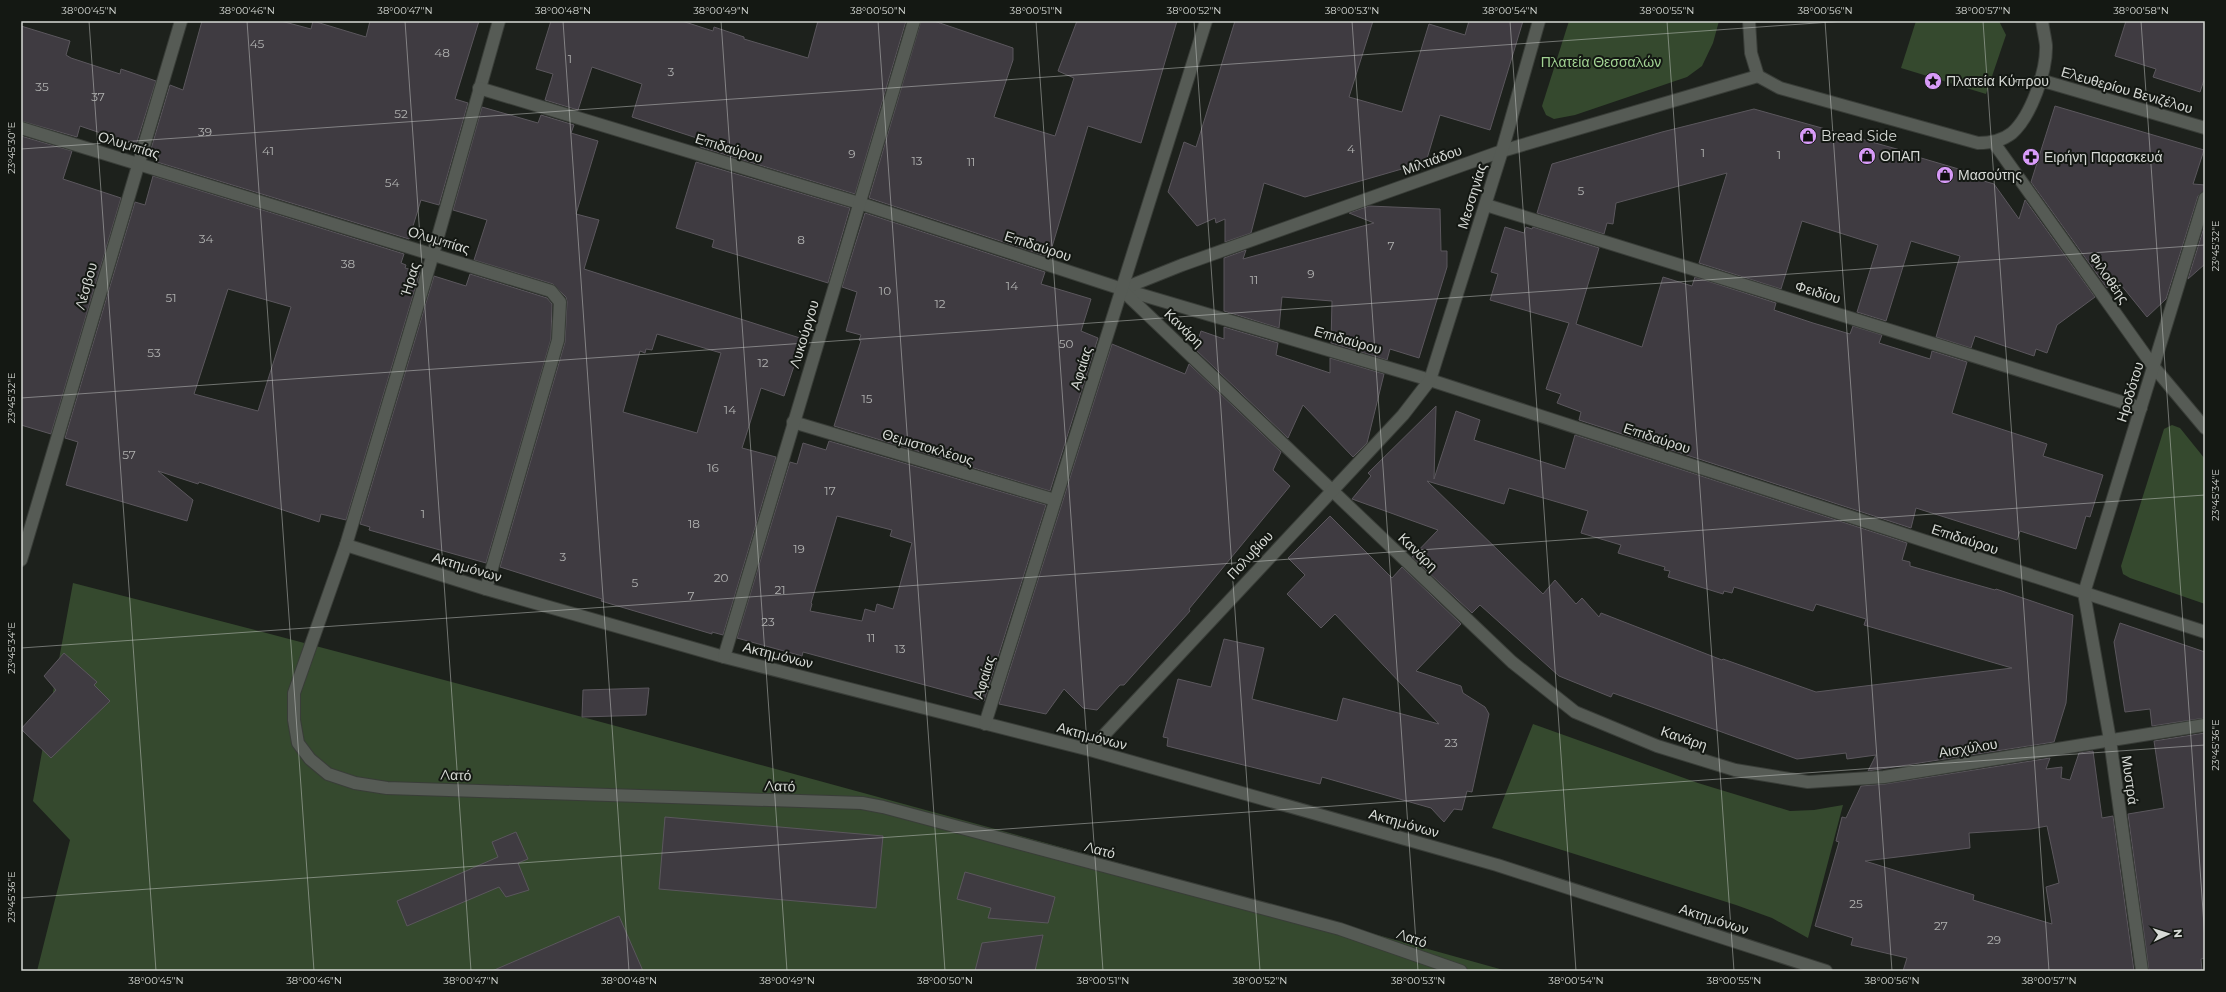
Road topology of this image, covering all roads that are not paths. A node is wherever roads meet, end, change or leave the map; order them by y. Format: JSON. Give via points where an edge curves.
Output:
{"nodes":[{"id":1,"x":181,"y":21,"type":"edge"},
{"id":2,"x":499,"y":21,"type":"edge"},
{"id":3,"x":914,"y":21,"type":"edge"},
{"id":4,"x":1206,"y":21,"type":"edge"},
{"id":5,"x":1539,"y":21,"type":"edge"},
{"id":6,"x":1749,"y":21,"type":"edge"},
{"id":7,"x":2042,"y":21,"type":"edge"},
{"id":8,"x":1758,"y":76,"type":"junction"},
{"id":9,"x":2040,"y":80,"type":"junction"},
{"id":10,"x":479,"y":88,"type":"junction"},
{"id":11,"x":21,"y":128,"type":"edge"},
{"id":12,"x":2205,"y":128,"type":"edge"},
{"id":13,"x":1994,"y":142,"type":"junction"},
{"id":14,"x":1502,"y":151,"type":"junction"},
{"id":15,"x":138,"y":164,"type":"junction"},
{"id":16,"x":2205,"y":198,"type":"edge"},
{"id":17,"x":859,"y":203,"type":"junction"},
{"id":18,"x":1486,"y":205,"type":"junction"},
{"id":19,"x":434,"y":254,"type":"junction"},
{"id":20,"x":1122,"y":289,"type":"junction"},
{"id":21,"x":2154,"y":366,"type":"junction"},
{"id":22,"x":1430,"y":380,"type":"junction"},
{"id":23,"x":2141,"y":408,"type":"junction"},
{"id":24,"x":793,"y":422,"type":"junction"},
{"id":25,"x":2205,"y":428,"type":"edge"},
{"id":26,"x":1331,"y":490,"type":"junction"},
{"id":27,"x":1055,"y":500,"type":"junction"},
{"id":28,"x":346,"y":544,"type":"junction"},
{"id":29,"x":21,"y":560,"type":"edge"},
{"id":30,"x":486,"y":589,"type":"junction"},
{"id":31,"x":2084,"y":593,"type":"junction"},
{"id":32,"x":2205,"y":632,"type":"edge"},
{"id":33,"x":724,"y":657,"type":"junction"},
{"id":34,"x":985,"y":724,"type":"junction"},
{"id":35,"x":2205,"y":725,"type":"edge"},
{"id":36,"x":2110,"y":740,"type":"junction"},
{"id":37,"x":1090,"y":750,"type":"junction"},
{"id":38,"x":1735,"y":770,"type":"joint"},
{"id":39,"x":1461,"y":971,"type":"edge"},
{"id":40,"x":1826,"y":971,"type":"edge"},
{"id":41,"x":2142,"y":971,"type":"edge"}],
"edges":[{"from":1,"to":15,"type":"street","name":"Λέσβου"},
{"from":2,"to":10,"type":"street","name":"Ήρας"},
{"from":3,"to":17,"type":"street","name":"Λυκούργου"},
{"from":4,"to":20,"type":"street","name":"Αφαίας"},
{"from":5,"to":14,"type":"street","name":"Μεσσηνίας"},
{"from":6,"to":8,"type":"street","via":[[1751,53]]},
{"from":7,"to":9,"type":"street","via":[[2046,46]]},
{"from":8,"to":13,"type":"street","via":[[1780,88],[1978,143]]},
{"from":8,"to":14,"type":"street","name":"Μιλτιάδου"},
{"from":9,"to":12,"type":"street","name":"Ελευθερίου Βενιζέλου"},
{"from":9,"to":13,"type":"street","via":[[2024,120],[2011,134]]},
{"from":10,"to":17,"type":"street","name":"Επιδαύρου"},
{"from":10,"to":19,"type":"street","name":"Ήρας"},
{"from":11,"to":15,"type":"street","name":"Ολυμπίας"},
{"from":13,"to":21,"type":"street","name":"Φιλοθέης"},
{"from":14,"to":18,"type":"street","name":"Μεσσηνίας"},
{"from":14,"to":20,"type":"street","name":"Μιλτιάδου","via":[[1182,265]]},
{"from":15,"to":19,"type":"street","name":"Ολυμπίας"},
{"from":15,"to":29,"type":"street","name":"Λέσβου"},
{"from":16,"to":21,"type":"street","name":"Ηροδότου"},
{"from":17,"to":20,"type":"street","name":"Επιδαύρου"},
{"from":17,"to":24,"type":"street","name":"Λυκούργου"},
{"from":18,"to":22,"type":"street","name":"Μεσσηνίας"},
{"from":18,"to":23,"type":"street","name":"Φειδίου"},
{"from":19,"to":28,"type":"street","name":"Ήρας"},
{"from":19,"to":30,"type":"street","name":"Ολυμπίας","via":[[551,291],[560,302],[558,340]]},
{"from":20,"to":22,"type":"street","name":"Επιδαύρου"},
{"from":20,"to":26,"type":"street","name":"Κανάρη"},
{"from":20,"to":27,"type":"street","name":"Αφαίας"},
{"from":21,"to":23,"type":"street","name":"Ηροδότου"},
{"from":21,"to":25,"type":"street","name":"Φιλοθέης"},
{"from":22,"to":26,"type":"street","name":"Πολυβίου","via":[[1402,415]]},
{"from":22,"to":31,"type":"street","name":"Επιδαύρου"},
{"from":23,"to":31,"type":"street","name":"Ηροδότου"},
{"from":24,"to":27,"type":"street","name":"Θεμιστοκλέους"},
{"from":24,"to":33,"type":"street","name":"Λυκούργου"},
{"from":26,"to":37,"type":"street","name":"Πολυβίου"},
{"from":26,"to":38,"type":"street","name":"Κανάρη","via":[[1512,662],[1575,712],[1673,752]]},
{"from":27,"to":34,"type":"street","name":"Αφαίας"},
{"from":28,"to":30,"type":"street","name":"Ακτημόνων"},
{"from":28,"to":39,"type":"street","name":"Λατό","via":[[294,693],[294,720],[298,743],[310,759],[328,774],[355,783],[387,788],[862,803],[1340,929]]},
{"from":30,"to":33,"type":"street","name":"Ακτημόνων"},
{"from":31,"to":32,"type":"street","name":"Επιδαύρου"},
{"from":31,"to":36,"type":"street","name":"Μυστρά"},
{"from":33,"to":34,"type":"street","name":"Ακτημόνων"},
{"from":34,"to":37,"type":"street","name":"Ακτημόνων"},
{"from":35,"to":36,"type":"street","name":"Αισχύλου"},
{"from":36,"to":38,"type":"street","name":"Αισχύλου","via":[[1884,777],[1808,782]]},
{"from":36,"to":41,"type":"street","name":"Μυστρά"},
{"from":37,"to":40,"type":"street","name":"Ακτημόνων","via":[[1497,865]]}]}
